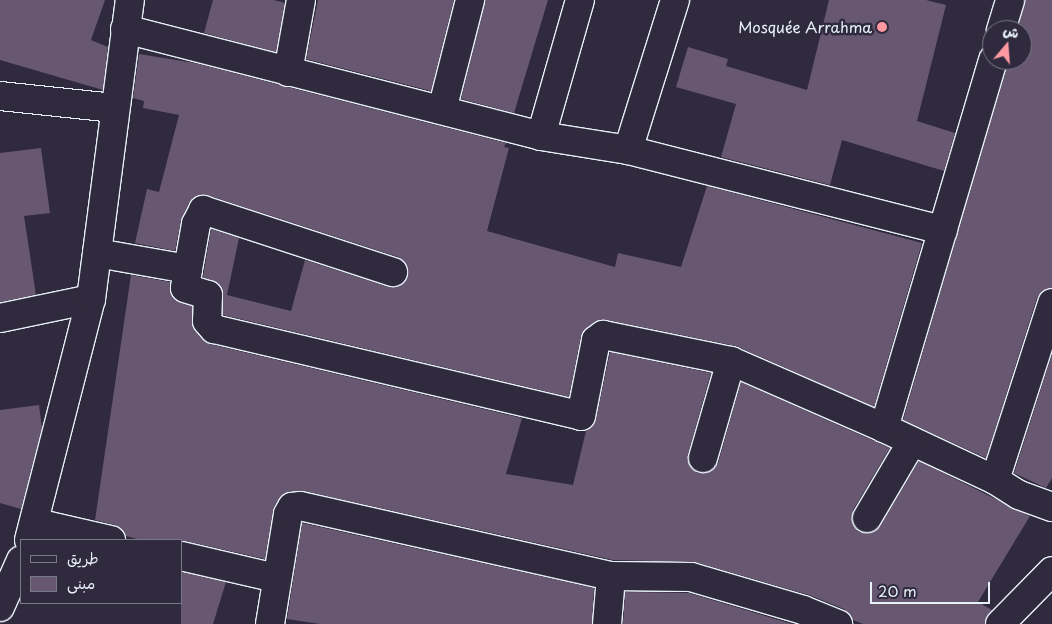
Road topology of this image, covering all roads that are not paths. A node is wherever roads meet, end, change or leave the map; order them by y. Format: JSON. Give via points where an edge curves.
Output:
{"nodes":[{"id":1,"x":130,"y":0,"type":"edge"},
{"id":2,"x":301,"y":0,"type":"edge"},
{"id":3,"x":470,"y":0,"type":"edge"},
{"id":4,"x":580,"y":0,"type":"edge"},
{"id":5,"x":675,"y":0,"type":"edge"},
{"id":6,"x":1010,"y":0,"type":"edge"},
{"id":7,"x":1004,"y":20,"type":"edge"},
{"id":8,"x":125,"y":29,"type":"junction"},
{"id":9,"x":990,"y":70,"type":"edge"},
{"id":10,"x":288,"y":72,"type":"junction"},
{"id":11,"x":0,"y":96,"type":"edge"},
{"id":12,"x":115,"y":108,"type":"junction"},
{"id":13,"x":442,"y":110,"type":"junction"},
{"id":14,"x":541,"y":136,"type":"junction"},
{"id":15,"x":628,"y":150,"type":"junction"},
{"id":16,"x":943,"y":230,"type":"junction"},
{"id":17,"x":97,"y":254,"type":"junction"},
{"id":18,"x":188,"y":269,"type":"junction"},
{"id":19,"x":393,"y":272,"type":"dead end"},
{"id":20,"x":91,"y":299,"type":"junction"},
{"id":21,"x":1052,"y":303,"type":"edge"},
{"id":22,"x":0,"y":318,"type":"edge"},
{"id":23,"x":731,"y":361,"type":"junction"},
{"id":24,"x":884,"y":428,"type":"junction"},
{"id":25,"x":912,"y":442,"type":"junction"},
{"id":26,"x":702,"y":458,"type":"dead end"},
{"id":27,"x":995,"y":480,"type":"junction"},
{"id":28,"x":1052,"y":507,"type":"edge"},
{"id":29,"x":868,"y":518,"type":"dead end"},
{"id":30,"x":32,"y":532,"type":"edge"},
{"id":31,"x":101,"y":539,"type":"edge"},
{"id":32,"x":20,"y":555,"type":"edge"},
{"id":33,"x":182,"y":556,"type":"edge"},
{"id":34,"x":0,"y":558,"type":"edge"},
{"id":35,"x":20,"y":562,"type":"edge"},
{"id":36,"x":1050,"y":570,"type":"edge"},
{"id":37,"x":611,"y":576,"type":"junction"},
{"id":38,"x":276,"y":578,"type":"junction"},
{"id":39,"x":0,"y":607,"type":"edge"},
{"id":40,"x":270,"y":624,"type":"edge"},
{"id":41,"x":608,"y":624,"type":"edge"},
{"id":42,"x":838,"y":624,"type":"edge"},
{"id":43,"x":1000,"y":624,"type":"edge"}],
"edges":[{"from":1,"to":8,"type":"street"},
{"from":2,"to":10,"type":"street"},
{"from":3,"to":13,"type":"street"},
{"from":4,"to":14,"type":"street"},
{"from":5,"to":15,"type":"street"},
{"from":6,"to":7,"type":"street"},
{"from":8,"to":10,"type":"street"},
{"from":8,"to":12,"type":"street"},
{"from":9,"to":16,"type":"street"},
{"from":10,"to":13,"type":"street"},
{"from":11,"to":12,"type":"street"},
{"from":12,"to":17,"type":"street"},
{"from":13,"to":14,"type":"street"},
{"from":14,"to":15,"type":"street"},
{"from":15,"to":16,"type":"street"},
{"from":16,"to":24,"type":"street"},
{"from":17,"to":18,"type":"street"},
{"from":17,"to":20,"type":"street"},
{"from":18,"to":19,"type":"street","via":[[196,224],[203,210]]},
{"from":18,"to":23,"type":"street","via":[[185,288],[208,295],[207,322],[214,330],[581,416],[596,340],[603,335]]},
{"from":20,"to":22,"type":"street"},
{"from":20,"to":30,"type":"street"},
{"from":21,"to":27,"type":"street"},
{"from":23,"to":24,"type":"street"},
{"from":23,"to":26,"type":"street"},
{"from":24,"to":25,"type":"street"},
{"from":25,"to":27,"type":"street"},
{"from":25,"to":29,"type":"street"},
{"from":27,"to":28,"type":"street","via":[[1019,495]]},
{"from":30,"to":31,"type":"street"},
{"from":32,"to":34,"type":"street"},
{"from":33,"to":38,"type":"street"},
{"from":35,"to":39,"type":"street"},
{"from":36,"to":43,"type":"street"},
{"from":37,"to":38,"type":"street","via":[[300,506],[292,507],[288,514]]},
{"from":37,"to":41,"type":"street"},
{"from":37,"to":42,"type":"street","via":[[691,577],[803,610]]},
{"from":38,"to":40,"type":"street"}]}
